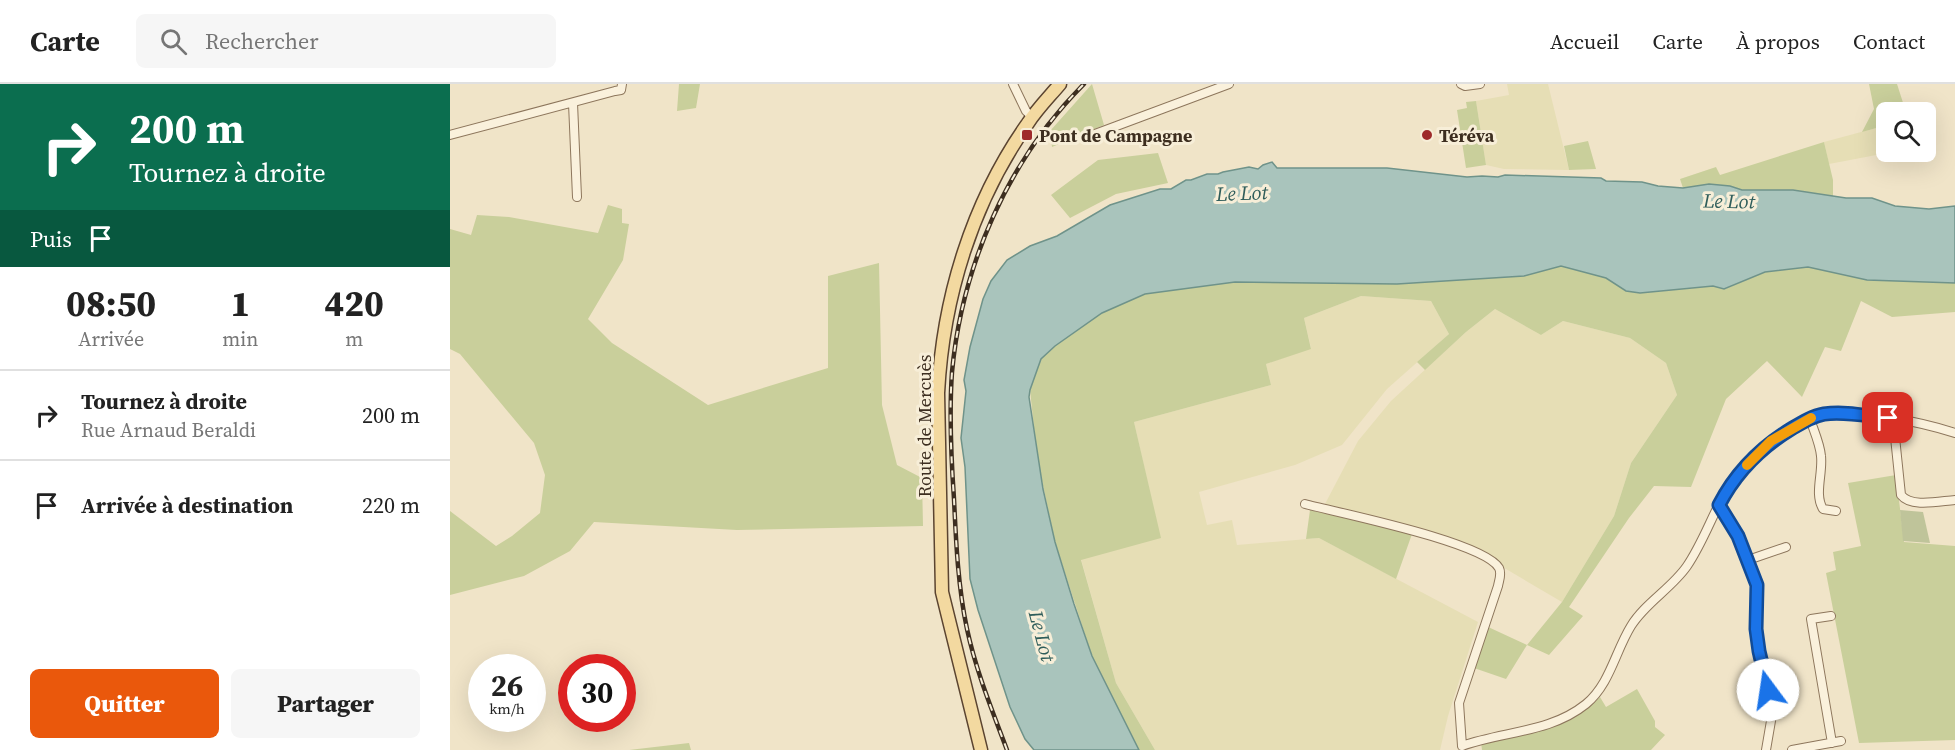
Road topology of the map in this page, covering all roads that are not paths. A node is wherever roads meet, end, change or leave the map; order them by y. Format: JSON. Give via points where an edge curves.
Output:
{"nodes":[{"id":1,"x":622,"y":84,"type":"edge"},
{"id":2,"x":1013,"y":84,"type":"edge"},
{"id":3,"x":1059,"y":84,"type":"edge"},
{"id":4,"x":1228,"y":84,"type":"edge"},
{"id":5,"x":1461,"y":84,"type":"edge"},
{"id":6,"x":1480,"y":84,"type":"edge"},
{"id":7,"x":573,"y":103,"type":"junction"},
{"id":8,"x":1032,"y":117,"type":"junction"},
{"id":9,"x":1095,"y":134,"type":"dead end"},
{"id":10,"x":450,"y":135,"type":"edge"},
{"id":11,"x":577,"y":197,"type":"dead end"},
{"id":12,"x":1893,"y":418,"type":"junction"},
{"id":13,"x":1810,"y":419,"type":"junction"},
{"id":14,"x":1955,"y":433,"type":"edge"},
{"id":15,"x":1955,"y":500,"type":"edge"},
{"id":16,"x":1305,"y":504,"type":"dead end"},
{"id":17,"x":1719,"y":505,"type":"junction"},
{"id":18,"x":1836,"y":511,"type":"dead end"},
{"id":19,"x":1786,"y":547,"type":"dead end"},
{"id":20,"x":1748,"y":560,"type":"junction"},
{"id":21,"x":1831,"y":616,"type":"dead end"},
{"id":22,"x":1841,"y":741,"type":"dead end"},
{"id":23,"x":1832,"y":743,"type":"junction"},
{"id":24,"x":1461,"y":748,"type":"edge"},
{"id":25,"x":981,"y":750,"type":"edge"},
{"id":26,"x":1766,"y":750,"type":"edge"},
{"id":27,"x":1792,"y":750,"type":"edge"}],
"edges":[{"from":1,"to":7,"type":"street","via":[[621,90]]},
{"from":2,"to":8,"type":"street"},
{"from":3,"to":8,"type":"main road","name":"Route de Mercuès"},
{"from":4,"to":9,"type":"street"},
{"from":5,"to":6,"type":"street"},
{"from":7,"to":10,"type":"street"},
{"from":7,"to":11,"type":"street"},
{"from":8,"to":25,"type":"main road","name":"Route de Mercuès","via":[[989,188],[968,243],[948,306],[940,361],[942,592]]},
{"from":12,"to":13,"type":"street","via":[[1840,413]]},
{"from":12,"to":14,"type":"street"},
{"from":12,"to":15,"type":"street","via":[[1901,495],[1913,502]]},
{"from":13,"to":17,"type":"street","via":[[1759,452],[1738,473]]},
{"from":13,"to":18,"type":"street","via":[[1822,460],[1821,507]]},
{"from":16,"to":24,"type":"street","via":[[1436,537],[1465,547],[1498,567],[1498,586],[1460,703]]},
{"from":17,"to":20,"type":"street"},
{"from":17,"to":24,"type":"street","via":[[1685,569],[1631,625],[1599,692],[1573,713],[1549,724]]},
{"from":19,"to":20,"type":"street"},
{"from":20,"to":26,"type":"street","via":[[1758,591],[1756,629],[1772,715]]},
{"from":21,"to":23,"type":"street","via":[[1811,620]]},
{"from":22,"to":23,"type":"street"},
{"from":23,"to":27,"type":"street"}]}
